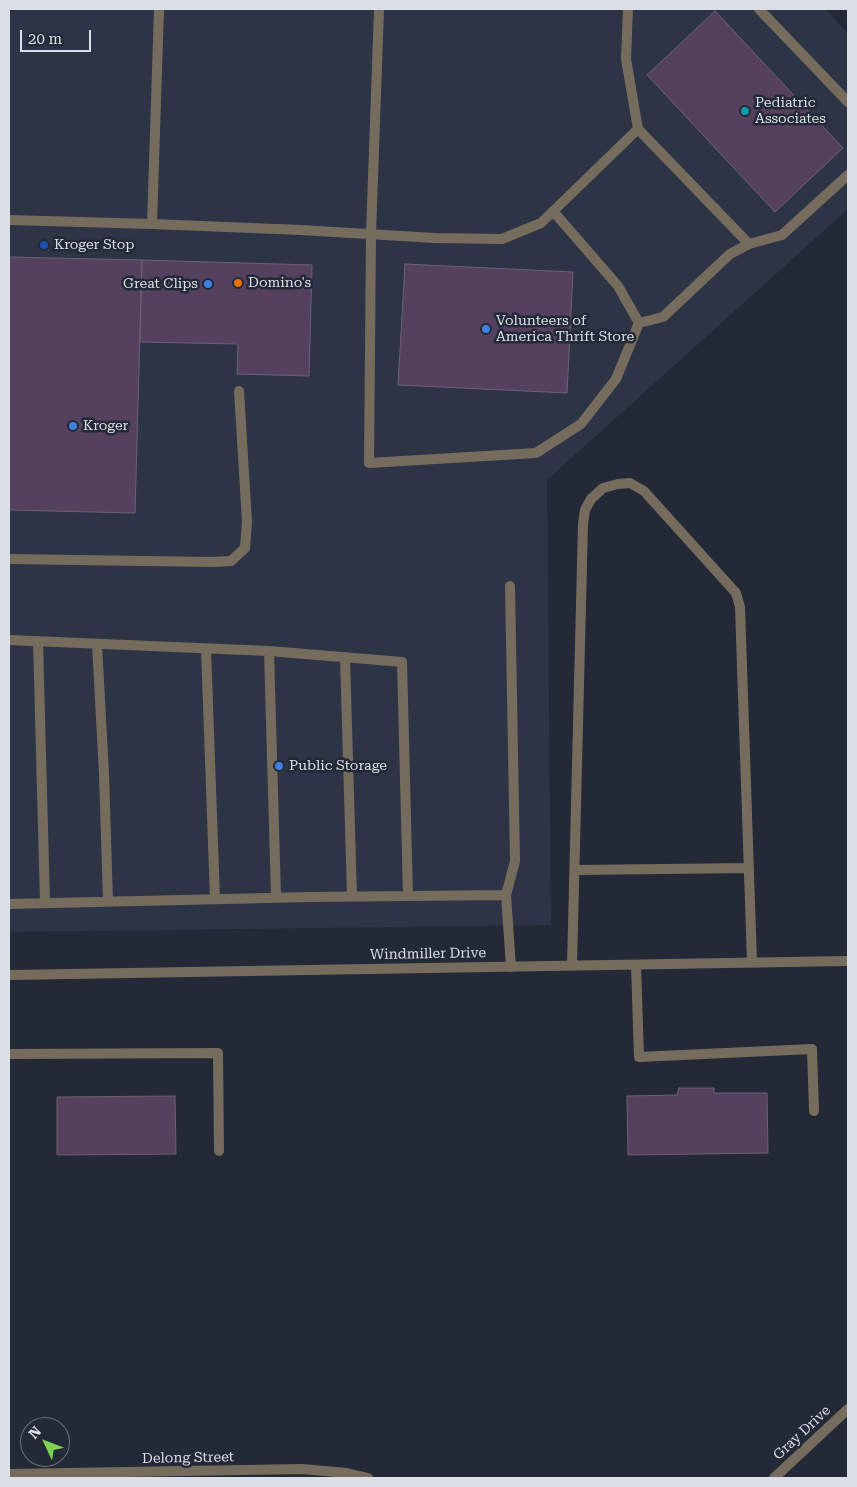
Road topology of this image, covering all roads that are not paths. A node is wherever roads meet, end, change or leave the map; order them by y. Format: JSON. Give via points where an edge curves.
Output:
{"nodes":[{"id":1,"x":159,"y":9,"type":"edge"},
{"id":2,"x":379,"y":9,"type":"edge"},
{"id":3,"x":628,"y":9,"type":"edge"},
{"id":4,"x":759,"y":9,"type":"edge"},
{"id":5,"x":848,"y":102,"type":"edge"},
{"id":6,"x":638,"y":129,"type":"junction"},
{"id":7,"x":848,"y":175,"type":"edge"},
{"id":8,"x":553,"y":211,"type":"junction"},
{"id":9,"x":9,"y":220,"type":"edge"},
{"id":10,"x":152,"y":224,"type":"junction"},
{"id":11,"x":371,"y":234,"type":"junction"},
{"id":12,"x":749,"y":244,"type":"junction"},
{"id":13,"x":638,"y":323,"type":"junction"},
{"id":14,"x":239,"y":391,"type":"dead end"},
{"id":15,"x":9,"y":559,"type":"edge"},
{"id":16,"x":510,"y":586,"type":"dead end"},
{"id":17,"x":9,"y":640,"type":"edge"},
{"id":18,"x":38,"y":641,"type":"junction"},
{"id":19,"x":97,"y":644,"type":"junction"},
{"id":20,"x":206,"y":649,"type":"junction"},
{"id":21,"x":268,"y":651,"type":"junction"},
{"id":22,"x":344,"y":657,"type":"junction"},
{"id":23,"x":749,"y":868,"type":"junction"},
{"id":24,"x":574,"y":870,"type":"junction"},
{"id":25,"x":506,"y":895,"type":"junction"},
{"id":26,"x":352,"y":896,"type":"junction"},
{"id":27,"x":408,"y":896,"type":"junction"},
{"id":28,"x":276,"y":897,"type":"junction"},
{"id":29,"x":215,"y":899,"type":"junction"},
{"id":30,"x":108,"y":902,"type":"junction"},
{"id":31,"x":45,"y":903,"type":"junction"},
{"id":32,"x":9,"y":904,"type":"edge"},
{"id":33,"x":848,"y":961,"type":"edge"},
{"id":34,"x":752,"y":962,"type":"junction"},
{"id":35,"x":636,"y":964,"type":"junction"},
{"id":36,"x":511,"y":966,"type":"junction"},
{"id":37,"x":572,"y":966,"type":"junction"},
{"id":38,"x":9,"y":975,"type":"edge"},
{"id":39,"x":9,"y":1054,"type":"edge"},
{"id":40,"x":814,"y":1111,"type":"dead end"},
{"id":41,"x":219,"y":1151,"type":"dead end"},
{"id":42,"x":848,"y":1409,"type":"edge"},
{"id":43,"x":9,"y":1474,"type":"edge"},
{"id":44,"x":368,"y":1478,"type":"edge"},
{"id":45,"x":774,"y":1478,"type":"edge"}],
"edges":[{"from":1,"to":10,"type":"street"},
{"from":2,"to":11,"type":"street"},
{"from":3,"to":6,"type":"street","via":[[626,59]]},
{"from":4,"to":5,"type":"street"},
{"from":6,"to":8,"type":"street"},
{"from":6,"to":12,"type":"street"},
{"from":7,"to":12,"type":"street","via":[[782,235]]},
{"from":8,"to":11,"type":"street","via":[[540,223],[502,239]]},
{"from":8,"to":13,"type":"street","via":[[618,286]]},
{"from":9,"to":10,"type":"street"},
{"from":10,"to":11,"type":"street"},
{"from":11,"to":13,"type":"street","via":[[369,463],[536,453],[581,424],[616,379]]},
{"from":12,"to":13,"type":"street","via":[[730,254],[662,317]]},
{"from":14,"to":15,"type":"street","via":[[247,522],[245,548],[231,561]]},
{"from":16,"to":25,"type":"street","via":[[515,861]]},
{"from":17,"to":18,"type":"street"},
{"from":18,"to":19,"type":"street"},
{"from":18,"to":31,"type":"street"},
{"from":19,"to":20,"type":"street"},
{"from":19,"to":30,"type":"street"},
{"from":20,"to":21,"type":"street"},
{"from":20,"to":29,"type":"street"},
{"from":21,"to":22,"type":"street"},
{"from":21,"to":28,"type":"street"},
{"from":22,"to":26,"type":"street"},
{"from":22,"to":27,"type":"street","via":[[402,662]]},
{"from":23,"to":24,"type":"street"},
{"from":23,"to":24,"type":"street","via":[[740,607],[736,592],[644,491],[630,483],[603,488],[585,510]]},
{"from":23,"to":34,"type":"street"},
{"from":24,"to":37,"type":"street"},
{"from":25,"to":27,"type":"street"},
{"from":25,"to":36,"type":"street"},
{"from":26,"to":27,"type":"street"},
{"from":26,"to":28,"type":"street"},
{"from":28,"to":29,"type":"street"},
{"from":29,"to":30,"type":"street"},
{"from":30,"to":31,"type":"street"},
{"from":31,"to":32,"type":"street"},
{"from":33,"to":34,"type":"street","name":"Windmiller Drive"},
{"from":34,"to":35,"type":"street","name":"Windmiller Drive"},
{"from":35,"to":37,"type":"street","name":"Windmiller Drive"},
{"from":35,"to":40,"type":"street","via":[[639,1057],[812,1049]]},
{"from":36,"to":37,"type":"street","name":"Windmiller Drive"},
{"from":36,"to":38,"type":"street","name":"Windmiller Drive"},
{"from":39,"to":41,"type":"street","via":[[218,1053]]},
{"from":42,"to":45,"type":"street","name":"Gray Drive"},
{"from":43,"to":44,"type":"street","name":"Delong Street","via":[[302,1469]]}]}
